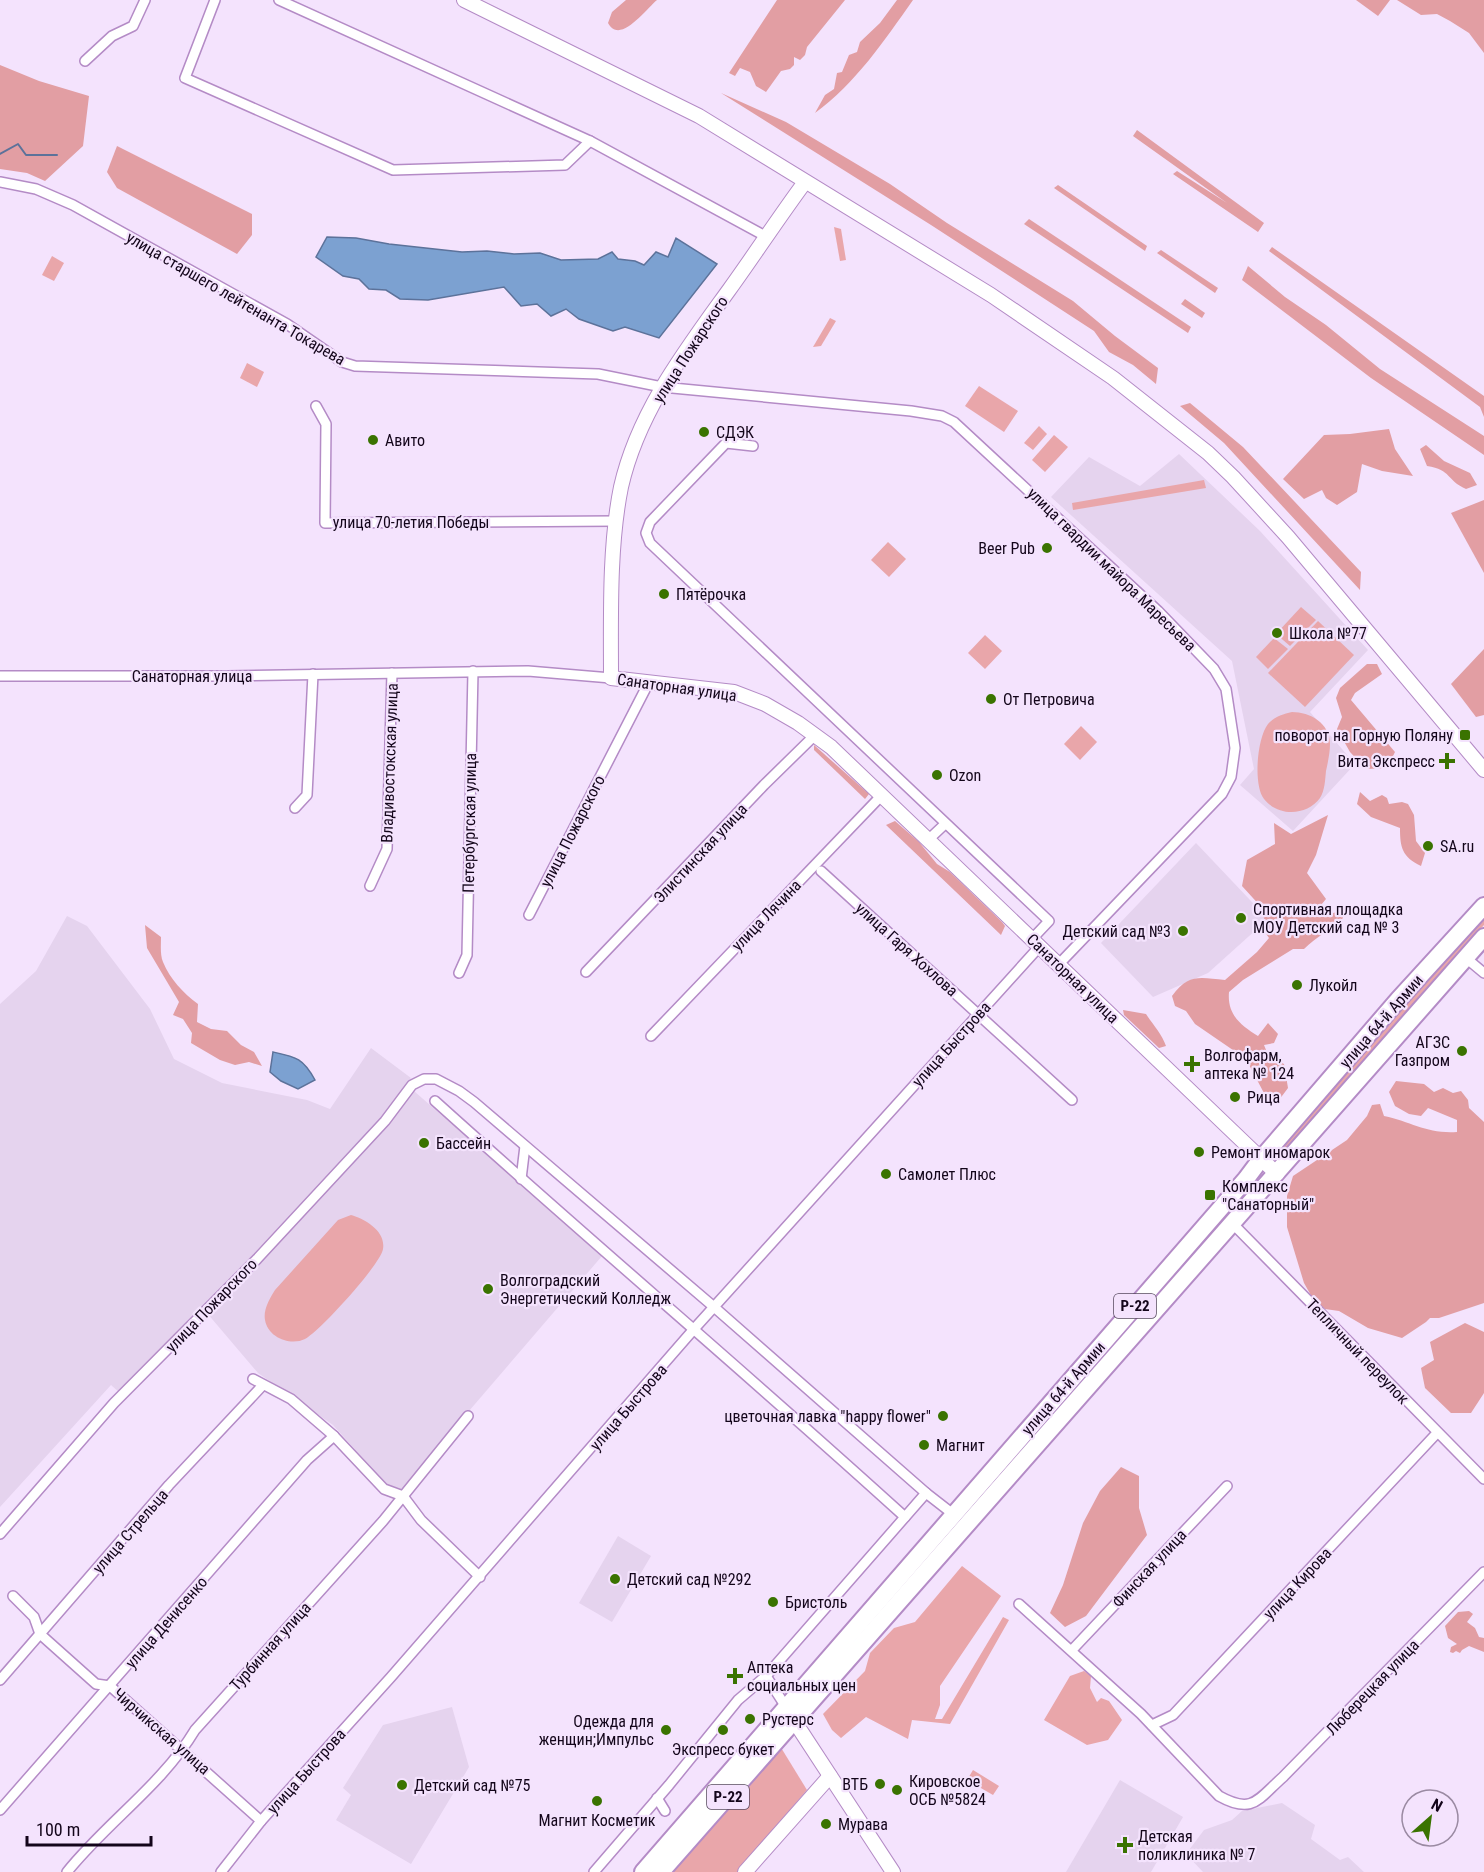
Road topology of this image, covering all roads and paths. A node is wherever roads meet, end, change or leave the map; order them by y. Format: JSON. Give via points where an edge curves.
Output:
{"nodes":[{"id":1,"x":145,"y":0,"type":"edge"},
{"id":2,"x":215,"y":0,"type":"edge"},
{"id":3,"x":279,"y":0,"type":"edge"},
{"id":4,"x":464,"y":0,"type":"edge"},
{"id":5,"x":86,"y":62,"type":"dead end"},
{"id":6,"x":590,"y":141,"type":"junction"},
{"id":7,"x":805,"y":182,"type":"junction"},
{"id":8,"x":0,"y":183,"type":"edge"},
{"id":9,"x":767,"y":237,"type":"junction"},
{"id":10,"x":662,"y":387,"type":"junction"},
{"id":11,"x":316,"y":406,"type":"dead end"},
{"id":12,"x":753,"y":446,"type":"dead end"},
{"id":13,"x":616,"y":521,"type":"junction"},
{"id":14,"x":473,"y":671,"type":"junction"},
{"id":15,"x":392,"y":673,"type":"junction"},
{"id":16,"x":313,"y":674,"type":"junction"},
{"id":17,"x":0,"y":676,"type":"edge"},
{"id":18,"x":612,"y":678,"type":"junction"},
{"id":19,"x":649,"y":682,"type":"junction"},
{"id":20,"x":815,"y":735,"type":"junction"},
{"id":21,"x":1484,"y":770,"type":"edge"},
{"id":22,"x":882,"y":795,"type":"junction"},
{"id":23,"x":295,"y":808,"type":"dead end"},
{"id":24,"x":945,"y":824,"type":"junction"},
{"id":25,"x":928,"y":840,"type":"junction"},
{"id":26,"x":822,"y":871,"type":"dead end"},
{"id":27,"x":370,"y":886,"type":"dead end"},
{"id":28,"x":1484,"y":906,"type":"edge"},
{"id":29,"x":529,"y":915,"type":"dead end"},
{"id":30,"x":1484,"y":937,"type":"edge"},
{"id":31,"x":1036,"y":942,"type":"junction"},
{"id":32,"x":1466,"y":958,"type":"junction"},
{"id":33,"x":1059,"y":964,"type":"junction"},
{"id":34,"x":586,"y":972,"type":"dead end"},
{"id":35,"x":459,"y":973,"type":"dead end"},
{"id":36,"x":1484,"y":973,"type":"edge"},
{"id":37,"x":978,"y":1014,"type":"junction"},
{"id":38,"x":651,"y":1036,"type":"dead end"},
{"id":39,"x":1072,"y":1100,"type":"dead end"},
{"id":40,"x":435,"y":1101,"type":"dead end"},
{"id":41,"x":525,"y":1146,"type":"junction"},
{"id":42,"x":1261,"y":1159,"type":"junction"},
{"id":43,"x":1277,"y":1174,"type":"junction"},
{"id":44,"x":521,"y":1179,"type":"junction"},
{"id":45,"x":1232,"y":1223,"type":"junction"},
{"id":46,"x":714,"y":1306,"type":"junction"},
{"id":47,"x":694,"y":1329,"type":"junction"},
{"id":48,"x":253,"y":1379,"type":"dead end"},
{"id":49,"x":263,"y":1385,"type":"junction"},
{"id":50,"x":468,"y":1416,"type":"dead end"},
{"id":51,"x":1437,"y":1433,"type":"junction"},
{"id":52,"x":334,"y":1436,"type":"junction"},
{"id":53,"x":1484,"y":1479,"type":"edge"},
{"id":54,"x":1227,"y":1486,"type":"dead end"},
{"id":55,"x":926,"y":1493,"type":"junction"},
{"id":56,"x":403,"y":1496,"type":"junction"},
{"id":57,"x":953,"y":1514,"type":"junction"},
{"id":58,"x":905,"y":1517,"type":"junction"},
{"id":59,"x":0,"y":1534,"type":"edge"},
{"id":60,"x":1484,"y":1572,"type":"edge"},
{"id":61,"x":480,"y":1577,"type":"junction"},
{"id":62,"x":12,"y":1596,"type":"dead end"},
{"id":63,"x":1019,"y":1604,"type":"dead end"},
{"id":64,"x":40,"y":1634,"type":"junction"},
{"id":65,"x":1072,"y":1650,"type":"junction"},
{"id":66,"x":766,"y":1676,"type":"junction"},
{"id":67,"x":0,"y":1680,"type":"edge"},
{"id":68,"x":110,"y":1686,"type":"junction"},
{"id":69,"x":790,"y":1714,"type":"junction"},
{"id":70,"x":1152,"y":1725,"type":"junction"},
{"id":71,"x":183,"y":1749,"type":"junction"},
{"id":72,"x":830,"y":1776,"type":"junction"},
{"id":73,"x":657,"y":1798,"type":"junction"},
{"id":74,"x":0,"y":1810,"type":"edge"},
{"id":75,"x":665,"y":1811,"type":"dead end"},
{"id":76,"x":261,"y":1821,"type":"junction"},
{"id":77,"x":67,"y":1872,"type":"edge"},
{"id":78,"x":221,"y":1872,"type":"edge"},
{"id":79,"x":594,"y":1872,"type":"edge"},
{"id":80,"x":643,"y":1872,"type":"edge"},
{"id":81,"x":661,"y":1872,"type":"edge"},
{"id":82,"x":745,"y":1872,"type":"edge"},
{"id":83,"x":893,"y":1872,"type":"edge"}],
"edges":[{"from":1,"to":5,"type":"street","via":[[133,26],[112,36]]},
{"from":2,"to":6,"type":"street","via":[[185,78],[393,170],[565,165]]},
{"from":3,"to":6,"type":"street"},
{"from":4,"to":7,"type":"street","via":[[699,116]]},
{"from":6,"to":9,"type":"street"},
{"from":7,"to":9,"type":"street","name":"улица Пожарского"},
{"from":7,"to":21,"type":"street","via":[[992,295],[1113,378],[1208,453],[1288,537]]},
{"from":8,"to":10,"type":"street","name":"улица старшего лейтенанта Токарева","via":[[36,189],[73,205],[287,324],[342,362],[378,368],[598,374]]},
{"from":9,"to":10,"type":"street","name":"улица Пожарского"},
{"from":10,"to":13,"type":"street","name":"улица Пожарского","via":[[632,452]]},
{"from":10,"to":33,"type":"street","name":"улица гвардии майора Маресьева","via":[[911,411],[949,419],[1137,591],[1214,669],[1226,689],[1235,741],[1233,769],[1226,789]]},
{"from":11,"to":13,"type":"street","name":"улица 70-летия Победы","via":[[326,424],[325,523]]},
{"from":12,"to":24,"type":"street","via":[[726,443],[650,522],[647,538]]},
{"from":13,"to":18,"type":"street","name":"улица Пожарского"},
{"from":14,"to":15,"type":"street","name":"Санаторная улица"},
{"from":14,"to":18,"type":"street","name":"Санаторная улица","via":[[549,671]]},
{"from":14,"to":35,"type":"street","name":"Петербургская улица","via":[[467,956]]},
{"from":15,"to":16,"type":"street","name":"Санаторная улица"},
{"from":15,"to":27,"type":"street","name":"Владивостокская улица","via":[[387,849]]},
{"from":16,"to":17,"type":"street","name":"Санаторная улица"},
{"from":16,"to":23,"type":"street","via":[[307,795]]},
{"from":18,"to":19,"type":"street","name":"Санаторная улица"},
{"from":19,"to":20,"type":"street","name":"Санаторная улица","via":[[734,692],[765,704]]},
{"from":19,"to":29,"type":"street","name":"улица Пожарского"},
{"from":20,"to":22,"type":"street","name":"Санаторная улица"},
{"from":20,"to":34,"type":"street","name":"Элистинская улица"},
{"from":22,"to":25,"type":"street","name":"Санаторная улица"},
{"from":22,"to":38,"type":"street","name":"улица Лячина"},
{"from":24,"to":25,"type":"street"},
{"from":24,"to":31,"type":"street","name":"улица Быстрова","via":[[1049,921]]},
{"from":25,"to":31,"type":"street","name":"Санаторная улица"},
{"from":26,"to":37,"type":"street","name":"улица Гаря Хохлова"},
{"from":28,"to":42,"type":"highway","name":"улица 64-й Армии","number":"Р-22"},
{"from":30,"to":32,"type":"highway","name":"улица 64-й Армии","number":"Р-22"},
{"from":31,"to":33,"type":"street","name":"Санаторная улица"},
{"from":31,"to":37,"type":"street","name":"улица Быстрова"},
{"from":32,"to":36,"type":"street"},
{"from":32,"to":43,"type":"highway","name":"улица 64-й Армии","number":"Р-22"},
{"from":33,"to":42,"type":"street","name":"Санаторная улица"},
{"from":37,"to":39,"type":"street","name":"улица Гаря Хохлова"},
{"from":37,"to":46,"type":"street","name":"улица Быстрова"},
{"from":40,"to":44,"type":"street"},
{"from":41,"to":44,"type":"street"},
{"from":41,"to":46,"type":"street"},
{"from":41,"to":59,"type":"street","name":"улица Пожарского","via":[[459,1091],[436,1079],[412,1085],[385,1121],[265,1250],[114,1403]]},
{"from":42,"to":43,"type":"street","name":"Санаторная улица"},
{"from":42,"to":57,"type":"highway","name":"улица 64-й Армии","number":"Р-22"},
{"from":43,"to":45,"type":"highway","name":"улица 64-й Армии","number":"Р-22"},
{"from":44,"to":47,"type":"street"},
{"from":45,"to":51,"type":"street","name":"Тепличный переулок"},
{"from":45,"to":69,"type":"highway","name":"улица 64-й Армии","number":"Р-22","via":[[1099,1377]]},
{"from":46,"to":47,"type":"street","name":"улица Быстрова"},
{"from":46,"to":55,"type":"street"},
{"from":47,"to":58,"type":"street"},
{"from":47,"to":61,"type":"street","name":"улица Быстрова"},
{"from":48,"to":49,"type":"street"},
{"from":49,"to":52,"type":"street","via":[[291,1399]]},
{"from":49,"to":64,"type":"street","name":"улица Стрельца"},
{"from":50,"to":56,"type":"street","name":"Турбинная улица"},
{"from":51,"to":53,"type":"street","name":"Тепличный переулок"},
{"from":51,"to":70,"type":"street","name":"улица Кирова","via":[[1173,1715]]},
{"from":52,"to":56,"type":"street","via":[[384,1489]]},
{"from":52,"to":68,"type":"street","name":"улица Денисенко","via":[[307,1460]]},
{"from":54,"to":65,"type":"street","name":"Финская улица"},
{"from":55,"to":57,"type":"street"},
{"from":55,"to":58,"type":"street"},
{"from":56,"to":61,"type":"street","via":[[421,1520]]},
{"from":56,"to":71,"type":"street","name":"Турбинная улица","via":[[195,1730]]},
{"from":57,"to":69,"type":"highway","name":"улица 64-й Армии","number":"Р-22"},
{"from":58,"to":66,"type":"street"},
{"from":60,"to":70,"type":"street","name":"Люберецкая улица","via":[[1283,1777],[1247,1806],[1234,1805],[1219,1796]]},
{"from":61,"to":76,"type":"street","name":"улица Быстрова"},
{"from":62,"to":64,"type":"street","name":"Чирчикская улица","via":[[34,1617]]},
{"from":63,"to":65,"type":"street"},
{"from":64,"to":67,"type":"street","name":"улица Стрельца"},
{"from":64,"to":68,"type":"street","name":"Чирчикская улица","via":[[96,1684]]},
{"from":65,"to":70,"type":"street"},
{"from":66,"to":69,"type":"street"},
{"from":66,"to":73,"type":"street","via":[[738,1700]]},
{"from":68,"to":71,"type":"street","name":"Чирчикская улица"},
{"from":68,"to":74,"type":"street","name":"улица Денисенко"},
{"from":69,"to":72,"type":"street"},
{"from":69,"to":80,"type":"highway","name":"улица 64-й Армии","number":"Р-22"},
{"from":69,"to":81,"type":"highway","name":"улица 64-й Армии","number":"Р-22"},
{"from":71,"to":76,"type":"street","name":"Чирчикская улица"},
{"from":71,"to":77,"type":"street","name":"Турбинная улица"},
{"from":72,"to":82,"type":"street"},
{"from":72,"to":83,"type":"street"},
{"from":73,"to":75,"type":"street"},
{"from":73,"to":79,"type":"street"},
{"from":76,"to":78,"type":"street","name":"улица Быстрова"}]}
